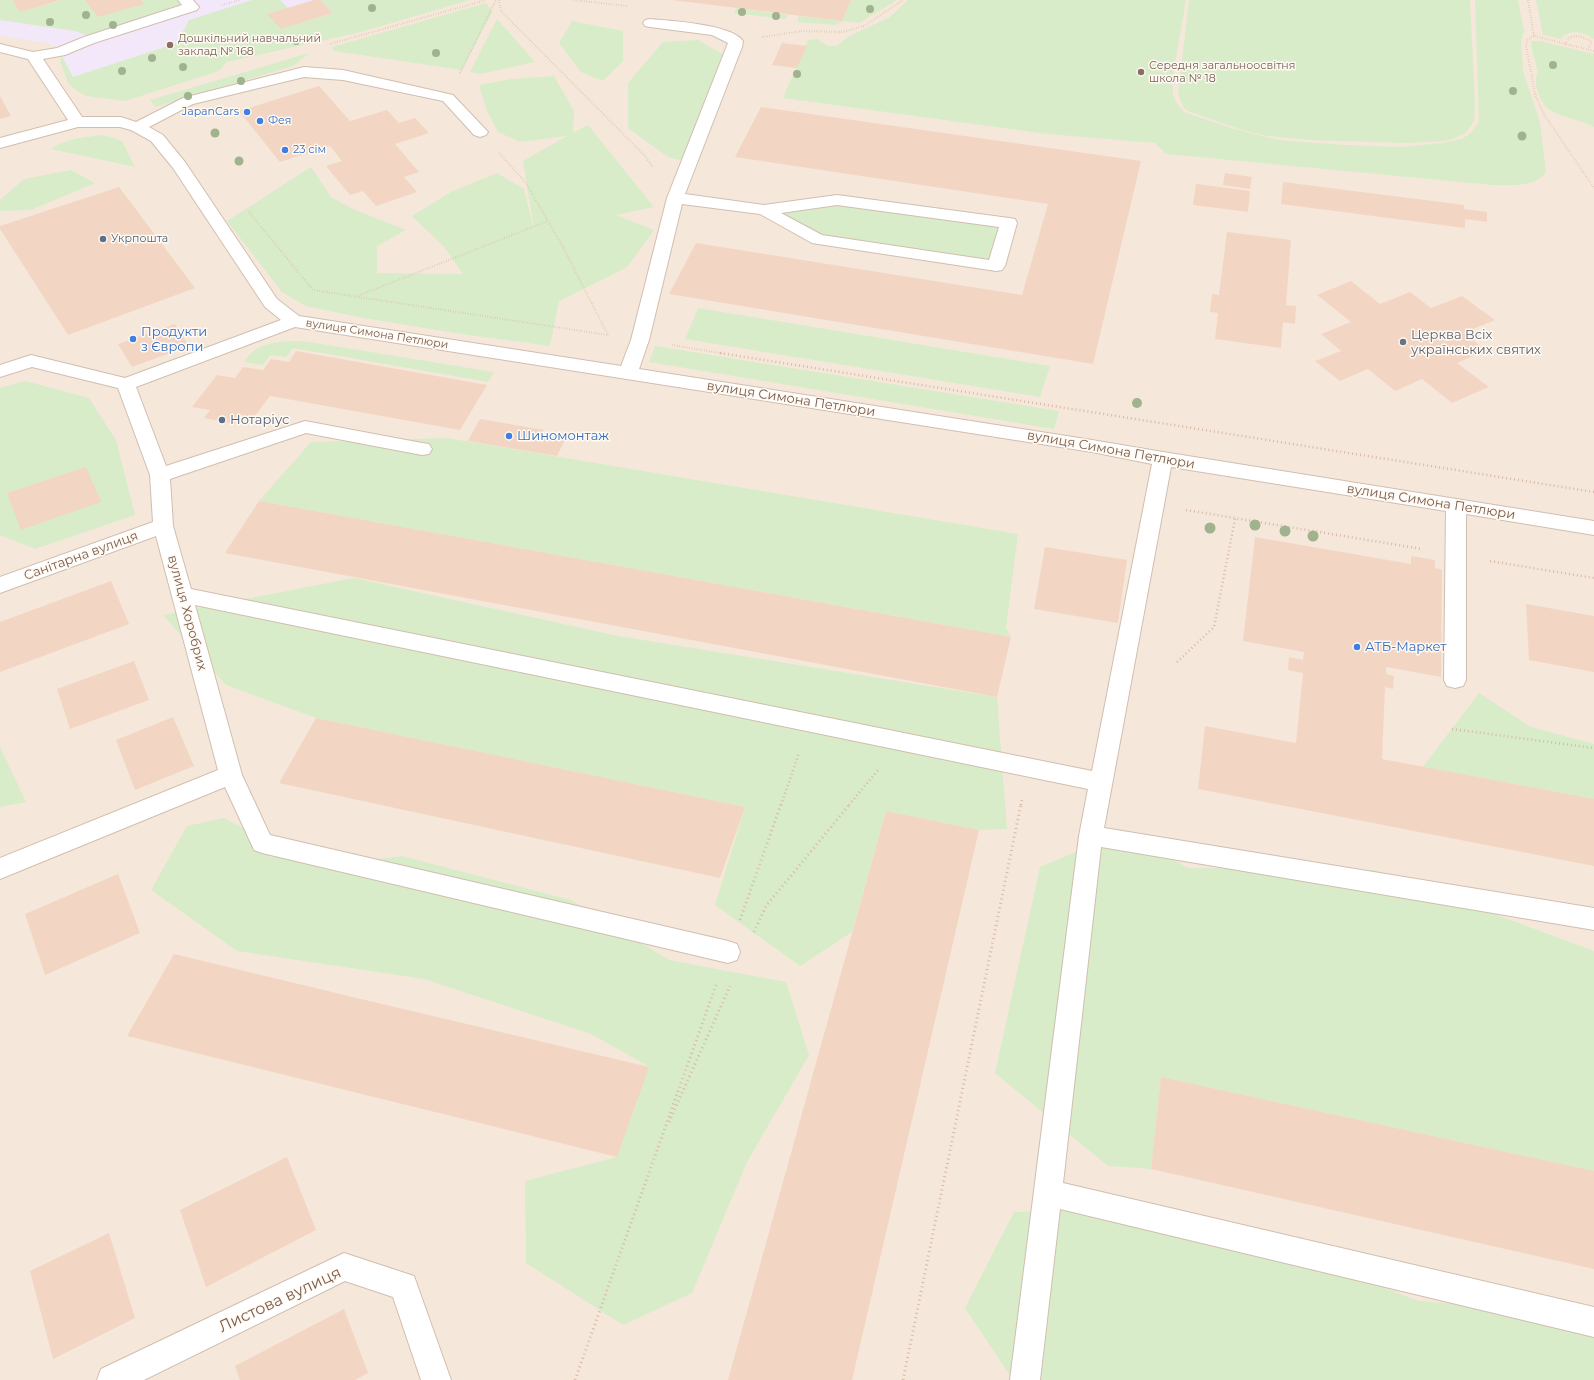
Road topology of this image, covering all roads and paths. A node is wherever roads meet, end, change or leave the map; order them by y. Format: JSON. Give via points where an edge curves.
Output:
{"nodes":[{"id":1,"x":185,"y":0,"type":"edge"},
{"id":2,"x":498,"y":0,"type":"edge"},
{"id":3,"x":574,"y":0,"type":"edge"},
{"id":4,"x":902,"y":0,"type":"edge"},
{"id":5,"x":1528,"y":0,"type":"edge"},
{"id":6,"x":650,"y":23,"type":"joint"},
{"id":7,"x":1534,"y":36,"type":"junction"},
{"id":8,"x":736,"y":41,"type":"junction"},
{"id":9,"x":1566,"y":44,"type":"junction"},
{"id":10,"x":0,"y":48,"type":"edge"},
{"id":11,"x":1588,"y":49,"type":"junction"},
{"id":12,"x":1594,"y":51,"type":"edge"},
{"id":13,"x":33,"y":56,"type":"junction"},
{"id":14,"x":448,"y":98,"type":"junction"},
{"id":15,"x":77,"y":122,"type":"junction"},
{"id":16,"x":137,"y":127,"type":"junction"},
{"id":17,"x":480,"y":132,"type":"joint"},
{"id":18,"x":0,"y":143,"type":"edge"},
{"id":19,"x":1594,"y":188,"type":"edge"},
{"id":20,"x":675,"y":198,"type":"junction"},
{"id":21,"x":764,"y":210,"type":"junction"},
{"id":22,"x":548,"y":221,"type":"junction"},
{"id":23,"x":294,"y":321,"type":"junction"},
{"id":24,"x":640,"y":340,"type":"junction"},
{"id":25,"x":0,"y":371,"type":"edge"},
{"id":26,"x":628,"y":373,"type":"junction"},
{"id":27,"x":126,"y":384,"type":"junction"},
{"id":28,"x":422,"y":450,"type":"dead end"},
{"id":29,"x":1164,"y":459,"type":"junction"},
{"id":30,"x":160,"y":475,"type":"junction"},
{"id":31,"x":1594,"y":492,"type":"edge"},
{"id":32,"x":1456,"y":506,"type":"junction"},
{"id":33,"x":1181,"y":509,"type":"dead end"},
{"id":34,"x":1235,"y":518,"type":"junction"},
{"id":35,"x":163,"y":526,"type":"junction"},
{"id":36,"x":1594,"y":528,"type":"edge"},
{"id":37,"x":1456,"y":555,"type":"junction"},
{"id":38,"x":1594,"y":578,"type":"edge"},
{"id":39,"x":0,"y":585,"type":"edge"},
{"id":40,"x":182,"y":595,"type":"junction"},
{"id":41,"x":1177,"y":662,"type":"dead end"},
{"id":42,"x":1455,"y":680,"type":"dead end"},
{"id":43,"x":810,"y":722,"type":"junction"},
{"id":44,"x":1452,"y":729,"type":"dead end"},
{"id":45,"x":930,"y":747,"type":"junction"},
{"id":46,"x":1594,"y":748,"type":"edge"},
{"id":47,"x":1028,"y":767,"type":"junction"},
{"id":48,"x":231,"y":775,"type":"junction"},
{"id":49,"x":1101,"y":782,"type":"junction"},
{"id":50,"x":1091,"y":836,"type":"junction"},
{"id":51,"x":0,"y":869,"type":"edge"},
{"id":52,"x":1594,"y":920,"type":"edge"},
{"id":53,"x":753,"y":935,"type":"dead end"},
{"id":54,"x":728,"y":952,"type":"junction"},
{"id":55,"x":733,"y":979,"type":"dead end"},
{"id":56,"x":661,"y":1139,"type":"junction"},
{"id":57,"x":1049,"y":1193,"type":"junction"},
{"id":58,"x":1594,"y":1322,"type":"edge"},
{"id":59,"x":112,"y":1380,"type":"edge"},
{"id":60,"x":436,"y":1380,"type":"edge"},
{"id":61,"x":575,"y":1380,"type":"edge"},
{"id":62,"x":903,"y":1380,"type":"edge"},
{"id":63,"x":1025,"y":1380,"type":"edge"}],
"edges":[{"from":1,"to":13,"type":"street","via":[[192,8],[89,40],[60,52]]},
{"from":2,"to":14,"type":"path"},
{"from":2,"to":20,"type":"path","via":[[501,11],[644,155]]},
{"from":3,"to":6,"type":"path","via":[[627,6]]},
{"from":4,"to":8,"type":"path","via":[[864,26],[842,32],[802,31]]},
{"from":5,"to":7,"type":"path"},
{"from":6,"to":8,"type":"street","via":[[724,34]]},
{"from":7,"to":9,"type":"path"},
{"from":7,"to":19,"type":"path","via":[[1527,40],[1526,45],[1535,94],[1543,113]]},
{"from":8,"to":20,"type":"street","via":[[734,52]]},
{"from":9,"to":11,"type":"path"},
{"from":9,"to":11,"type":"path","via":[[1570,37],[1580,36],[1592,42]]},
{"from":10,"to":13,"type":"street"},
{"from":11,"to":12,"type":"path"},
{"from":13,"to":15,"type":"street"},
{"from":14,"to":16,"type":"street","via":[[343,75],[304,72],[188,101]]},
{"from":14,"to":17,"type":"street"},
{"from":15,"to":16,"type":"street","name":"вулиця Симона Петлюри","via":[[121,122]]},
{"from":15,"to":18,"type":"street","name":"вулиця Симона Петлюри"},
{"from":16,"to":23,"type":"street","name":"вулиця Симона Петлюри","via":[[157,138],[179,165],[271,304]]},
{"from":17,"to":22,"type":"path","via":[[526,183]]},
{"from":20,"to":21,"type":"street"},
{"from":20,"to":24,"type":"street"},
{"from":21,"to":21,"type":"street","via":[[837,200],[1009,224],[996,266],[818,239]]},
{"from":22,"to":22,"type":"path","via":[[608,335],[360,296]]},
{"from":23,"to":26,"type":"street","name":"вулиця Симона Петлюри"},
{"from":23,"to":27,"type":"street"},
{"from":24,"to":26,"type":"street"},
{"from":24,"to":31,"type":"path"},
{"from":25,"to":27,"type":"street","via":[[31,361]]},
{"from":26,"to":29,"type":"street","name":"вулиця Симона Петлюри"},
{"from":27,"to":30,"type":"street","name":"вулиця Хоробрих"},
{"from":28,"to":30,"type":"street","via":[[304,428]]},
{"from":29,"to":32,"type":"street","name":"вулиця Симона Петлюри"},
{"from":29,"to":49,"type":"street"},
{"from":30,"to":35,"type":"street","name":"вулиця Хоробрих"},
{"from":32,"to":36,"type":"street","name":"вулиця Симона Петлюри"},
{"from":32,"to":37,"type":"street"},
{"from":33,"to":34,"type":"path"},
{"from":34,"to":37,"type":"path"},
{"from":34,"to":41,"type":"path","via":[[1214,627]]},
{"from":35,"to":39,"type":"street","name":"Санітарна вулиця"},
{"from":35,"to":40,"type":"street","name":"вулиця Хоробрих"},
{"from":37,"to":38,"type":"path"},
{"from":37,"to":42,"type":"street"},
{"from":40,"to":43,"type":"street"},
{"from":40,"to":48,"type":"street","name":"вулиця Хоробрих"},
{"from":43,"to":45,"type":"street"},
{"from":43,"to":54,"type":"path"},
{"from":44,"to":46,"type":"path"},
{"from":45,"to":47,"type":"street"},
{"from":45,"to":53,"type":"path","via":[[878,769],[766,906]]},
{"from":47,"to":49,"type":"street"},
{"from":47,"to":62,"type":"path"},
{"from":48,"to":51,"type":"street"},
{"from":48,"to":54,"type":"street","name":"вулиця Хоробрих","via":[[262,844]]},
{"from":49,"to":50,"type":"street"},
{"from":50,"to":52,"type":"street"},
{"from":50,"to":57,"type":"street"},
{"from":54,"to":56,"type":"path"},
{"from":55,"to":56,"type":"path"},
{"from":56,"to":61,"type":"path"},
{"from":57,"to":58,"type":"street"},
{"from":57,"to":63,"type":"street"},
{"from":59,"to":60,"type":"street","name":"Листова вулиця","via":[[344,1267],[404,1286]]}]}
